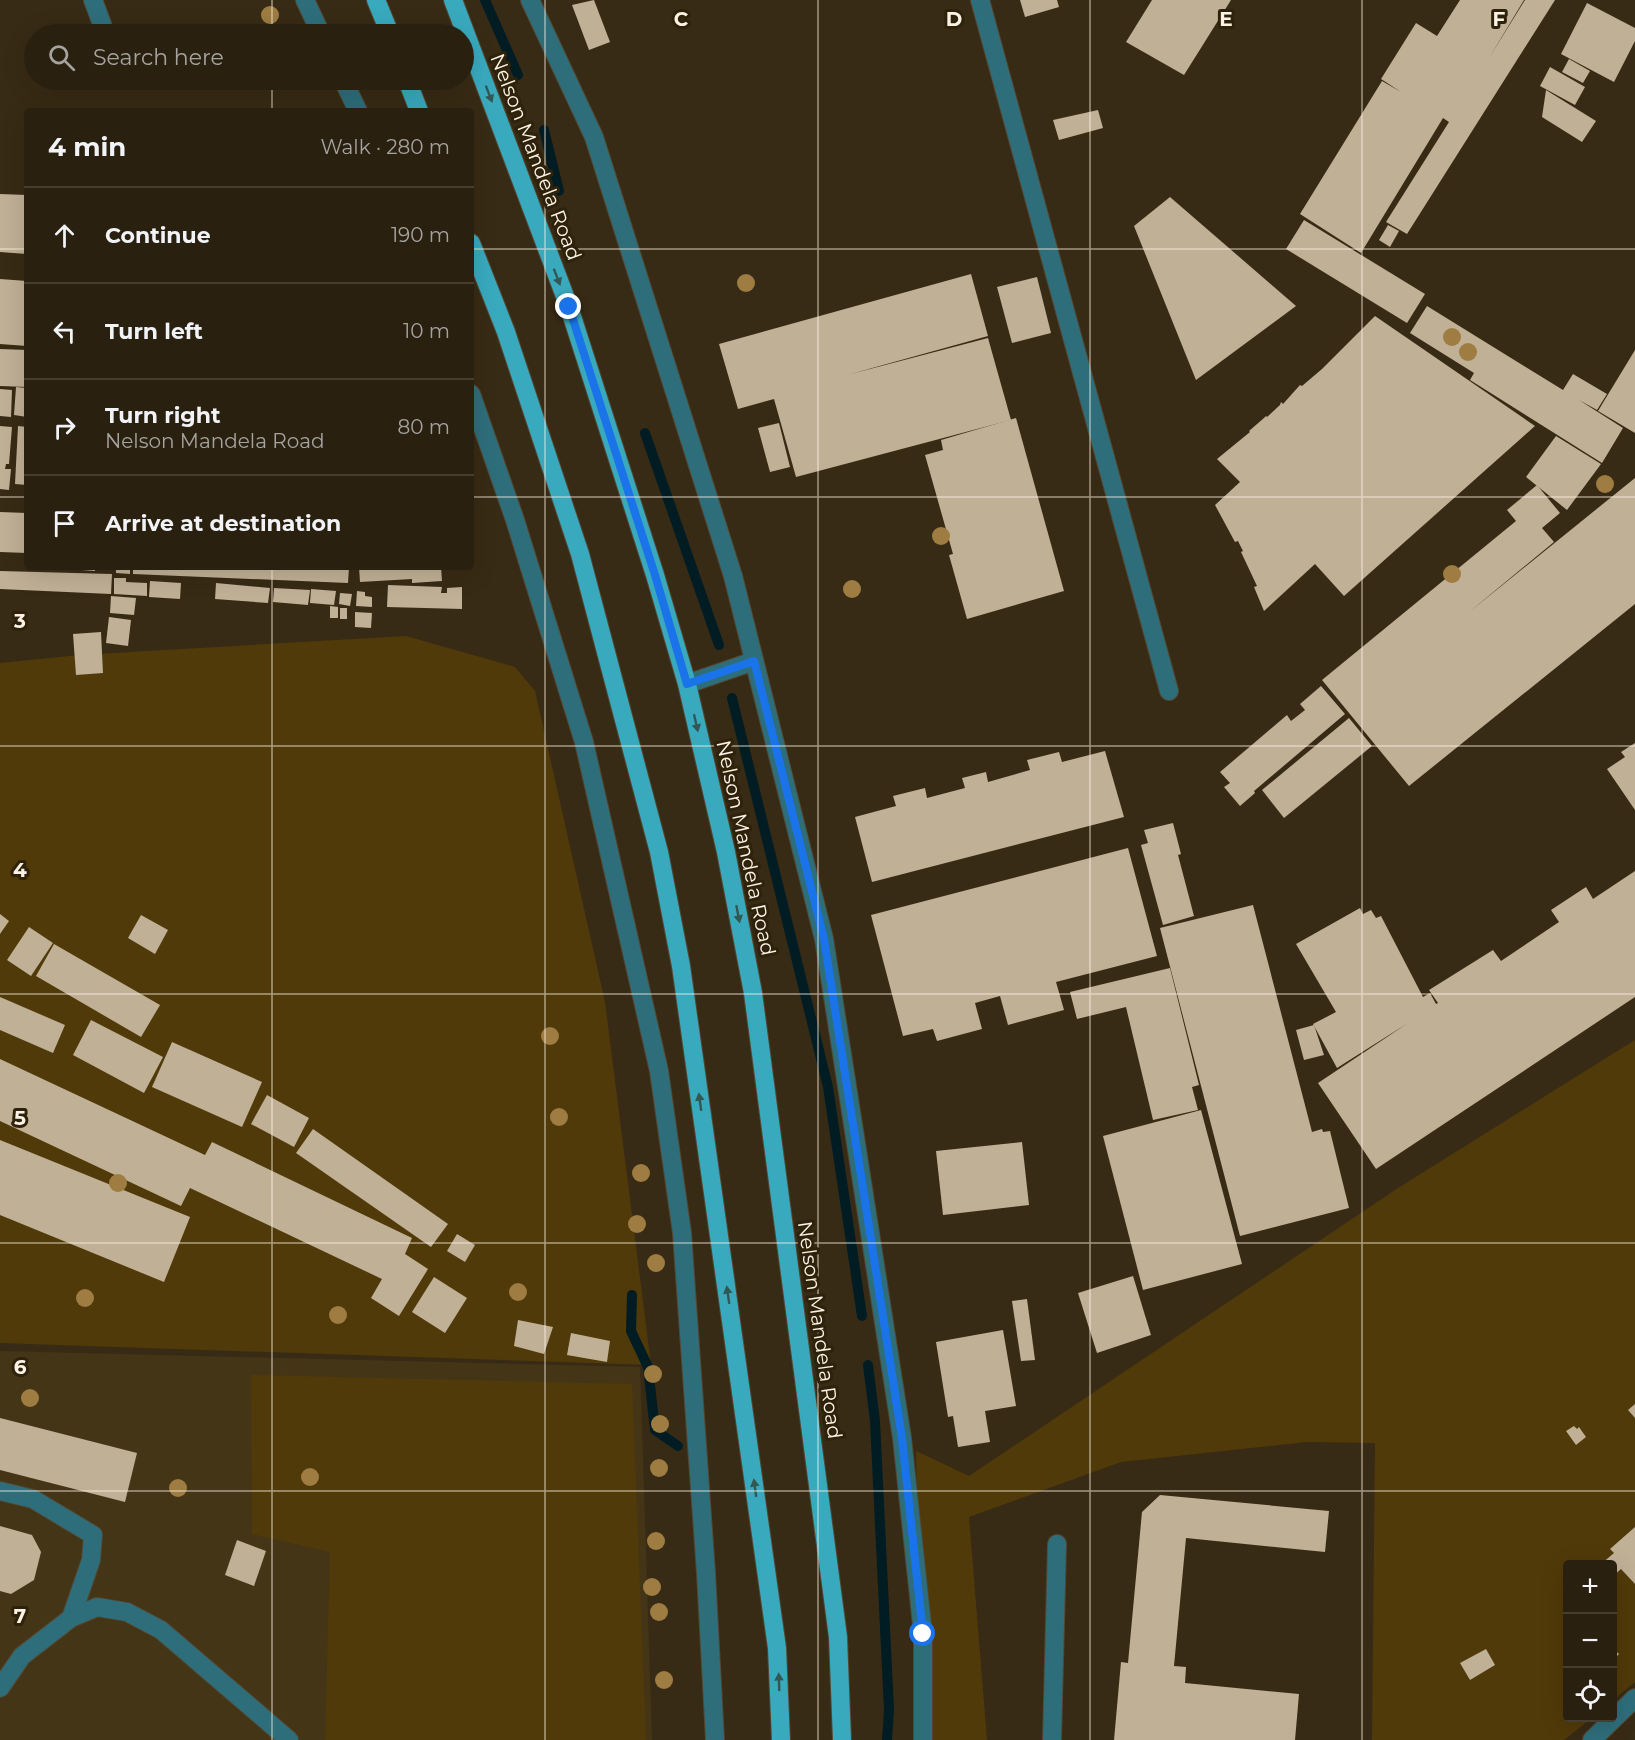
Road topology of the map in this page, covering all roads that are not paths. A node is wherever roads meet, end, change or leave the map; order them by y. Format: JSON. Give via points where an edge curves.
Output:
{"nodes":[{"id":1,"x":93,"y":0,"type":"edge"},
{"id":2,"x":305,"y":0,"type":"edge"},
{"id":3,"x":376,"y":0,"type":"edge"},
{"id":4,"x":453,"y":0,"type":"edge"},
{"id":5,"x":530,"y":0,"type":"edge"},
{"id":6,"x":980,"y":0,"type":"edge"},
{"id":7,"x":102,"y":24,"type":"dead end"},
{"id":8,"x":316,"y":24,"type":"edge"},
{"id":9,"x":386,"y":24,"type":"edge"},
{"id":10,"x":462,"y":24,"type":"edge"},
{"id":11,"x":474,"y":56,"type":"edge"},
{"id":12,"x":348,"y":90,"type":"edge"},
{"id":13,"x":411,"y":90,"type":"edge"},
{"id":14,"x":357,"y":108,"type":"edge"},
{"id":15,"x":419,"y":108,"type":"edge"},
{"id":16,"x":474,"y":251,"type":"edge"},
{"id":17,"x":474,"y":403,"type":"edge"},
{"id":18,"x":754,"y":661,"type":"junction"},
{"id":19,"x":687,"y":684,"type":"junction"},
{"id":20,"x":1169,"y":691,"type":"dead end"},
{"id":21,"x":0,"y":1491,"type":"edge"},
{"id":22,"x":1057,"y":1544,"type":"dead end"},
{"id":23,"x":71,"y":1618,"type":"junction"},
{"id":24,"x":0,"y":1688,"type":"edge"},
{"id":25,"x":1635,"y":1698,"type":"edge"},
{"id":26,"x":289,"y":1740,"type":"edge"},
{"id":27,"x":715,"y":1740,"type":"edge"},
{"id":28,"x":781,"y":1740,"type":"edge"},
{"id":29,"x":842,"y":1740,"type":"edge"},
{"id":30,"x":923,"y":1740,"type":"edge"},
{"id":31,"x":1052,"y":1740,"type":"edge"},
{"id":32,"x":1592,"y":1740,"type":"edge"}],
"edges":[{"from":1,"to":7,"type":"lane"},
{"from":2,"to":8,"type":"lane"},
{"from":3,"to":9,"type":"main road"},
{"from":4,"to":10,"type":"main road","name":"Nelson Mandela Road","one_way":true},
{"from":5,"to":18,"type":"lane","via":[[594,137],[733,576]]},
{"from":6,"to":20,"type":"lane"},
{"from":11,"to":19,"type":"main road","name":"Nelson Mandela Road","one_way":true,"via":[[569,307]]},
{"from":12,"to":14,"type":"lane"},
{"from":13,"to":15,"type":"main road"},
{"from":28,"to":16,"type":"main road","one_way":true,"via":[[777,1648],[683,977],[659,852],[580,554],[506,332]]},
{"from":17,"to":27,"type":"lane","via":[[584,742],[659,1071],[682,1233]]},
{"from":18,"to":19,"type":"lane"},
{"from":18,"to":30,"type":"lane","via":[[824,939],[888,1345],[923,1634]]},
{"from":19,"to":29,"type":"main road","name":"Nelson Mandela Road","one_way":true,"via":[[726,852],[753,993],[838,1637]]},
{"from":21,"to":23,"type":"lane","via":[[33,1499],[93,1535],[91,1560]]},
{"from":22,"to":31,"type":"lane"},
{"from":23,"to":24,"type":"lane","via":[[22,1656]]},
{"from":23,"to":26,"type":"lane","via":[[97,1607],[127,1612],[161,1630]]},
{"from":25,"to":32,"type":"lane"}]}
